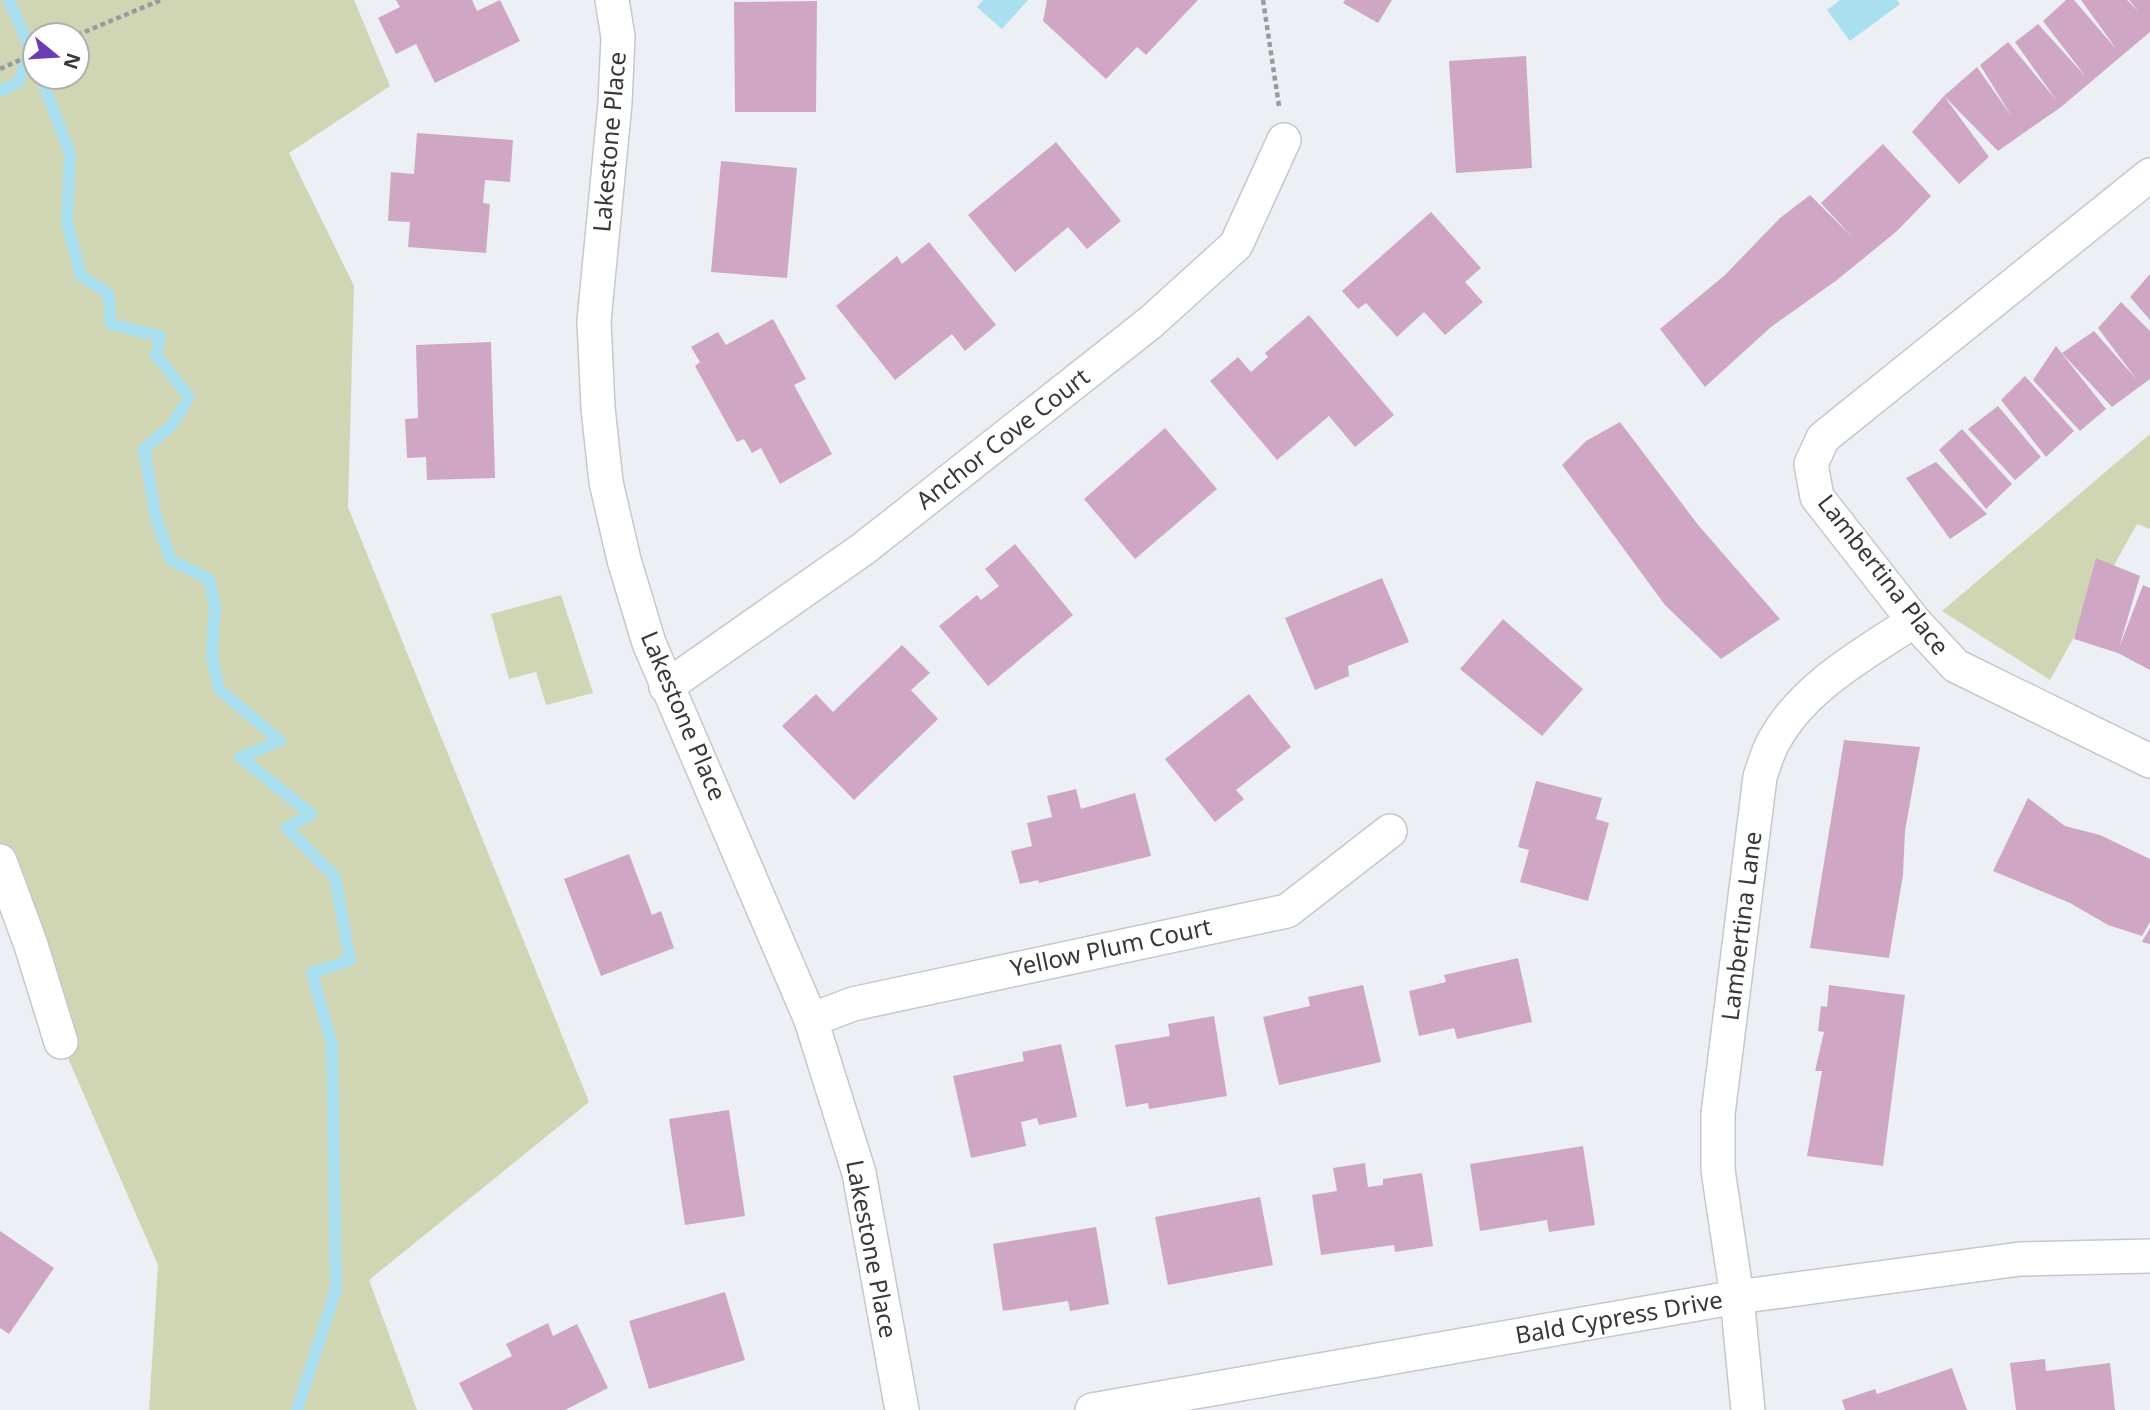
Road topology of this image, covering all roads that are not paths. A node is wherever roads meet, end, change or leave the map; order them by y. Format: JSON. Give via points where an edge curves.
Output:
{"nodes":[{"id":1,"x":612,"y":0,"type":"edge"},
{"id":2,"x":1284,"y":140,"type":"road end"},
{"id":3,"x":2150,"y":174,"type":"edge"},
{"id":4,"x":1914,"y":621,"type":"junction"},
{"id":5,"x":666,"y":687,"type":"junction"},
{"id":6,"x":2150,"y":761,"type":"edge"},
{"id":7,"x":1390,"y":831,"type":"dead end"},
{"id":8,"x":0,"y":862,"type":"edge"},
{"id":9,"x":811,"y":1020,"type":"junction"},
{"id":10,"x":61,"y":1042,"type":"dead end"},
{"id":11,"x":2150,"y":1256,"type":"edge"},
{"id":12,"x":1737,"y":1297,"type":"junction"},
{"id":13,"x":902,"y":1410,"type":"edge"},
{"id":14,"x":1092,"y":1410,"type":"edge"},
{"id":15,"x":1748,"y":1410,"type":"edge"}],
"edges":[{"from":1,"to":5,"type":"street","name":"Lakestone Place","via":[[618,37],[594,321],[598,408],[606,482],[624,560]]},
{"from":2,"to":5,"type":"street","name":"Anchor Cove Court","via":[[1236,245],[1150,322],[863,549]]},
{"from":3,"to":4,"type":"street","name":"Lambertina Place","via":[[1823,438],[1811,464],[1817,497]]},
{"from":4,"to":6,"type":"street","name":"Lambertina Place","via":[[1956,666]]},
{"from":4,"to":12,"type":"street","name":"Lambertina Lane","via":[[1845,667],[1795,710],[1773,741],[1760,776],[1718,1114],[1718,1170]]},
{"from":5,"to":9,"type":"street","name":"Lakestone Place"},
{"from":7,"to":9,"type":"street","name":"Yellow Plum Court","via":[[1287,911],[853,1004]]},
{"from":8,"to":10,"type":"street","via":[[32,945]]},
{"from":9,"to":13,"type":"street","name":"Lakestone Place","via":[[859,1172]]},
{"from":11,"to":12,"type":"street","name":"Bald Cypress Drive","via":[[2020,1259]]},
{"from":12,"to":14,"type":"street","name":"Bald Cypress Drive"},
{"from":12,"to":15,"type":"street","name":"Lambertina Lane"}]}
